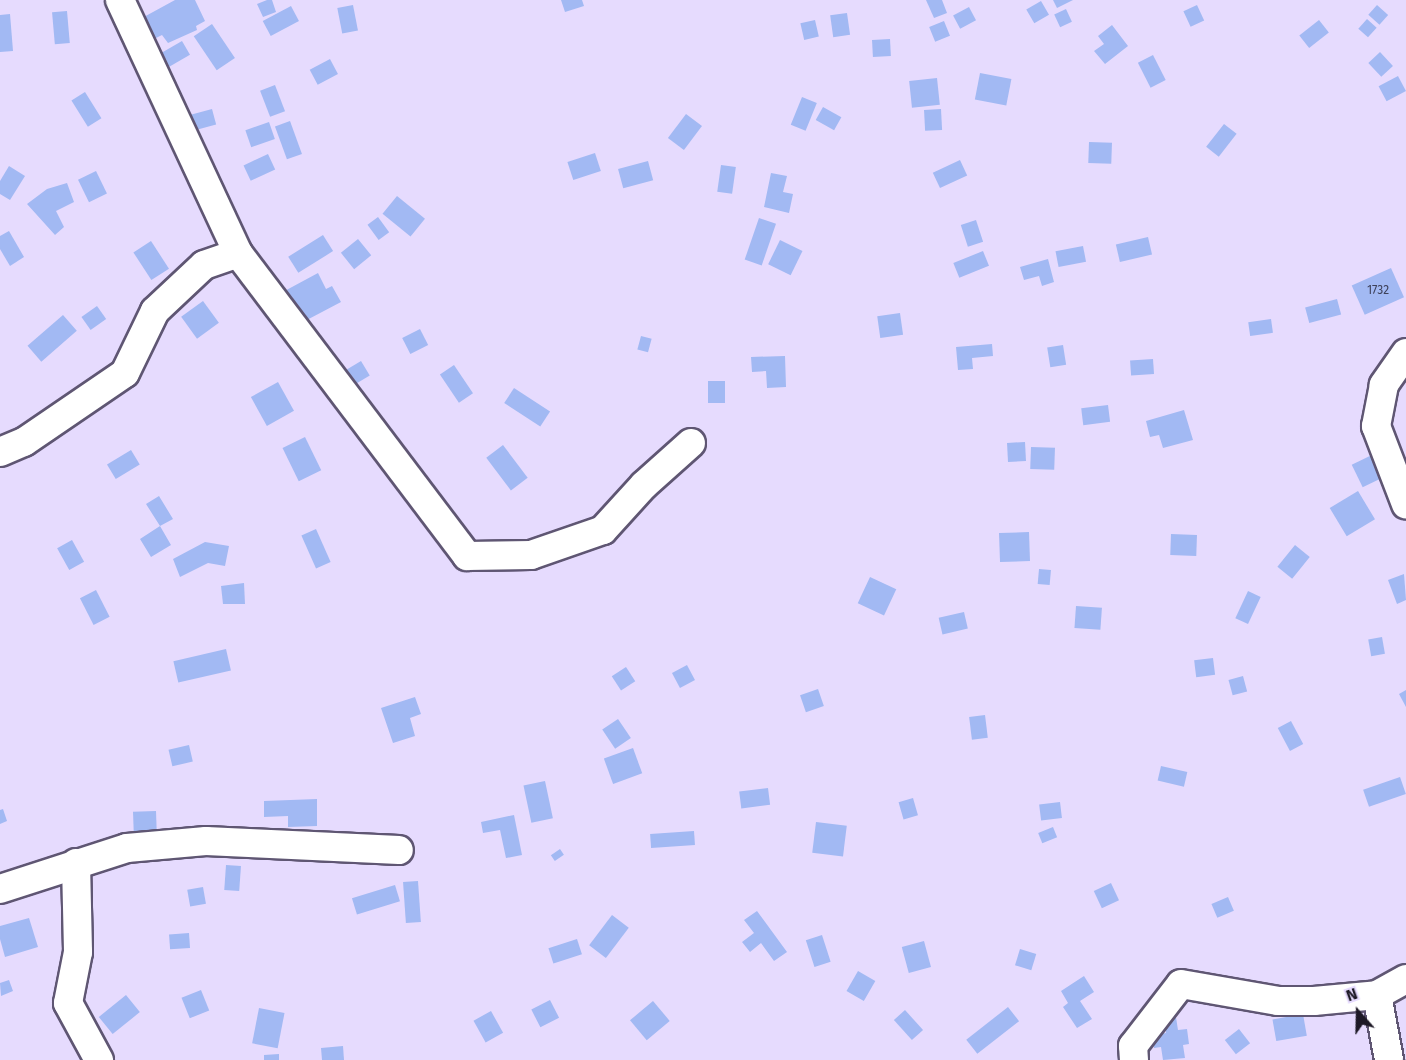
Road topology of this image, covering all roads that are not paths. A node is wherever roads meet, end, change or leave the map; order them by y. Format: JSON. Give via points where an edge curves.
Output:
{"nodes":[{"id":1,"x":120,"y":0,"type":"edge"},
{"id":2,"x":238,"y":253,"type":"junction"},
{"id":3,"x":1406,"y":353,"type":"edge"},
{"id":4,"x":692,"y":443,"type":"dead end"},
{"id":5,"x":0,"y":452,"type":"edge"},
{"id":6,"x":1406,"y":504,"type":"edge"},
{"id":7,"x":399,"y":850,"type":"dead end"},
{"id":8,"x":76,"y":863,"type":"junction"},
{"id":9,"x":0,"y":889,"type":"edge"},
{"id":10,"x":1406,"y":979,"type":"edge"},
{"id":11,"x":1377,"y":995,"type":"junction"},
{"id":12,"x":99,"y":1060,"type":"edge"},
{"id":13,"x":1134,"y":1060,"type":"edge"},
{"id":14,"x":1389,"y":1060,"type":"edge"}],
"edges":[{"from":1,"to":2,"type":"street"},
{"from":2,"to":4,"type":"street","via":[[467,556],[531,555],[603,530],[644,485]]},
{"from":2,"to":5,"type":"street","via":[[204,265],[155,310],[125,373],[24,442]]},
{"from":3,"to":6,"type":"street","via":[[1384,385],[1376,426]]},
{"from":7,"to":8,"type":"street","via":[[206,841],[127,848]]},
{"from":8,"to":9,"type":"street"},
{"from":8,"to":12,"type":"street","via":[[78,952],[68,1003]]},
{"from":10,"to":11,"type":"street"},
{"from":11,"to":13,"type":"street","via":[[1278,1000],[1181,984],[1133,1046]]},
{"from":11,"to":14,"type":"street"}]}
